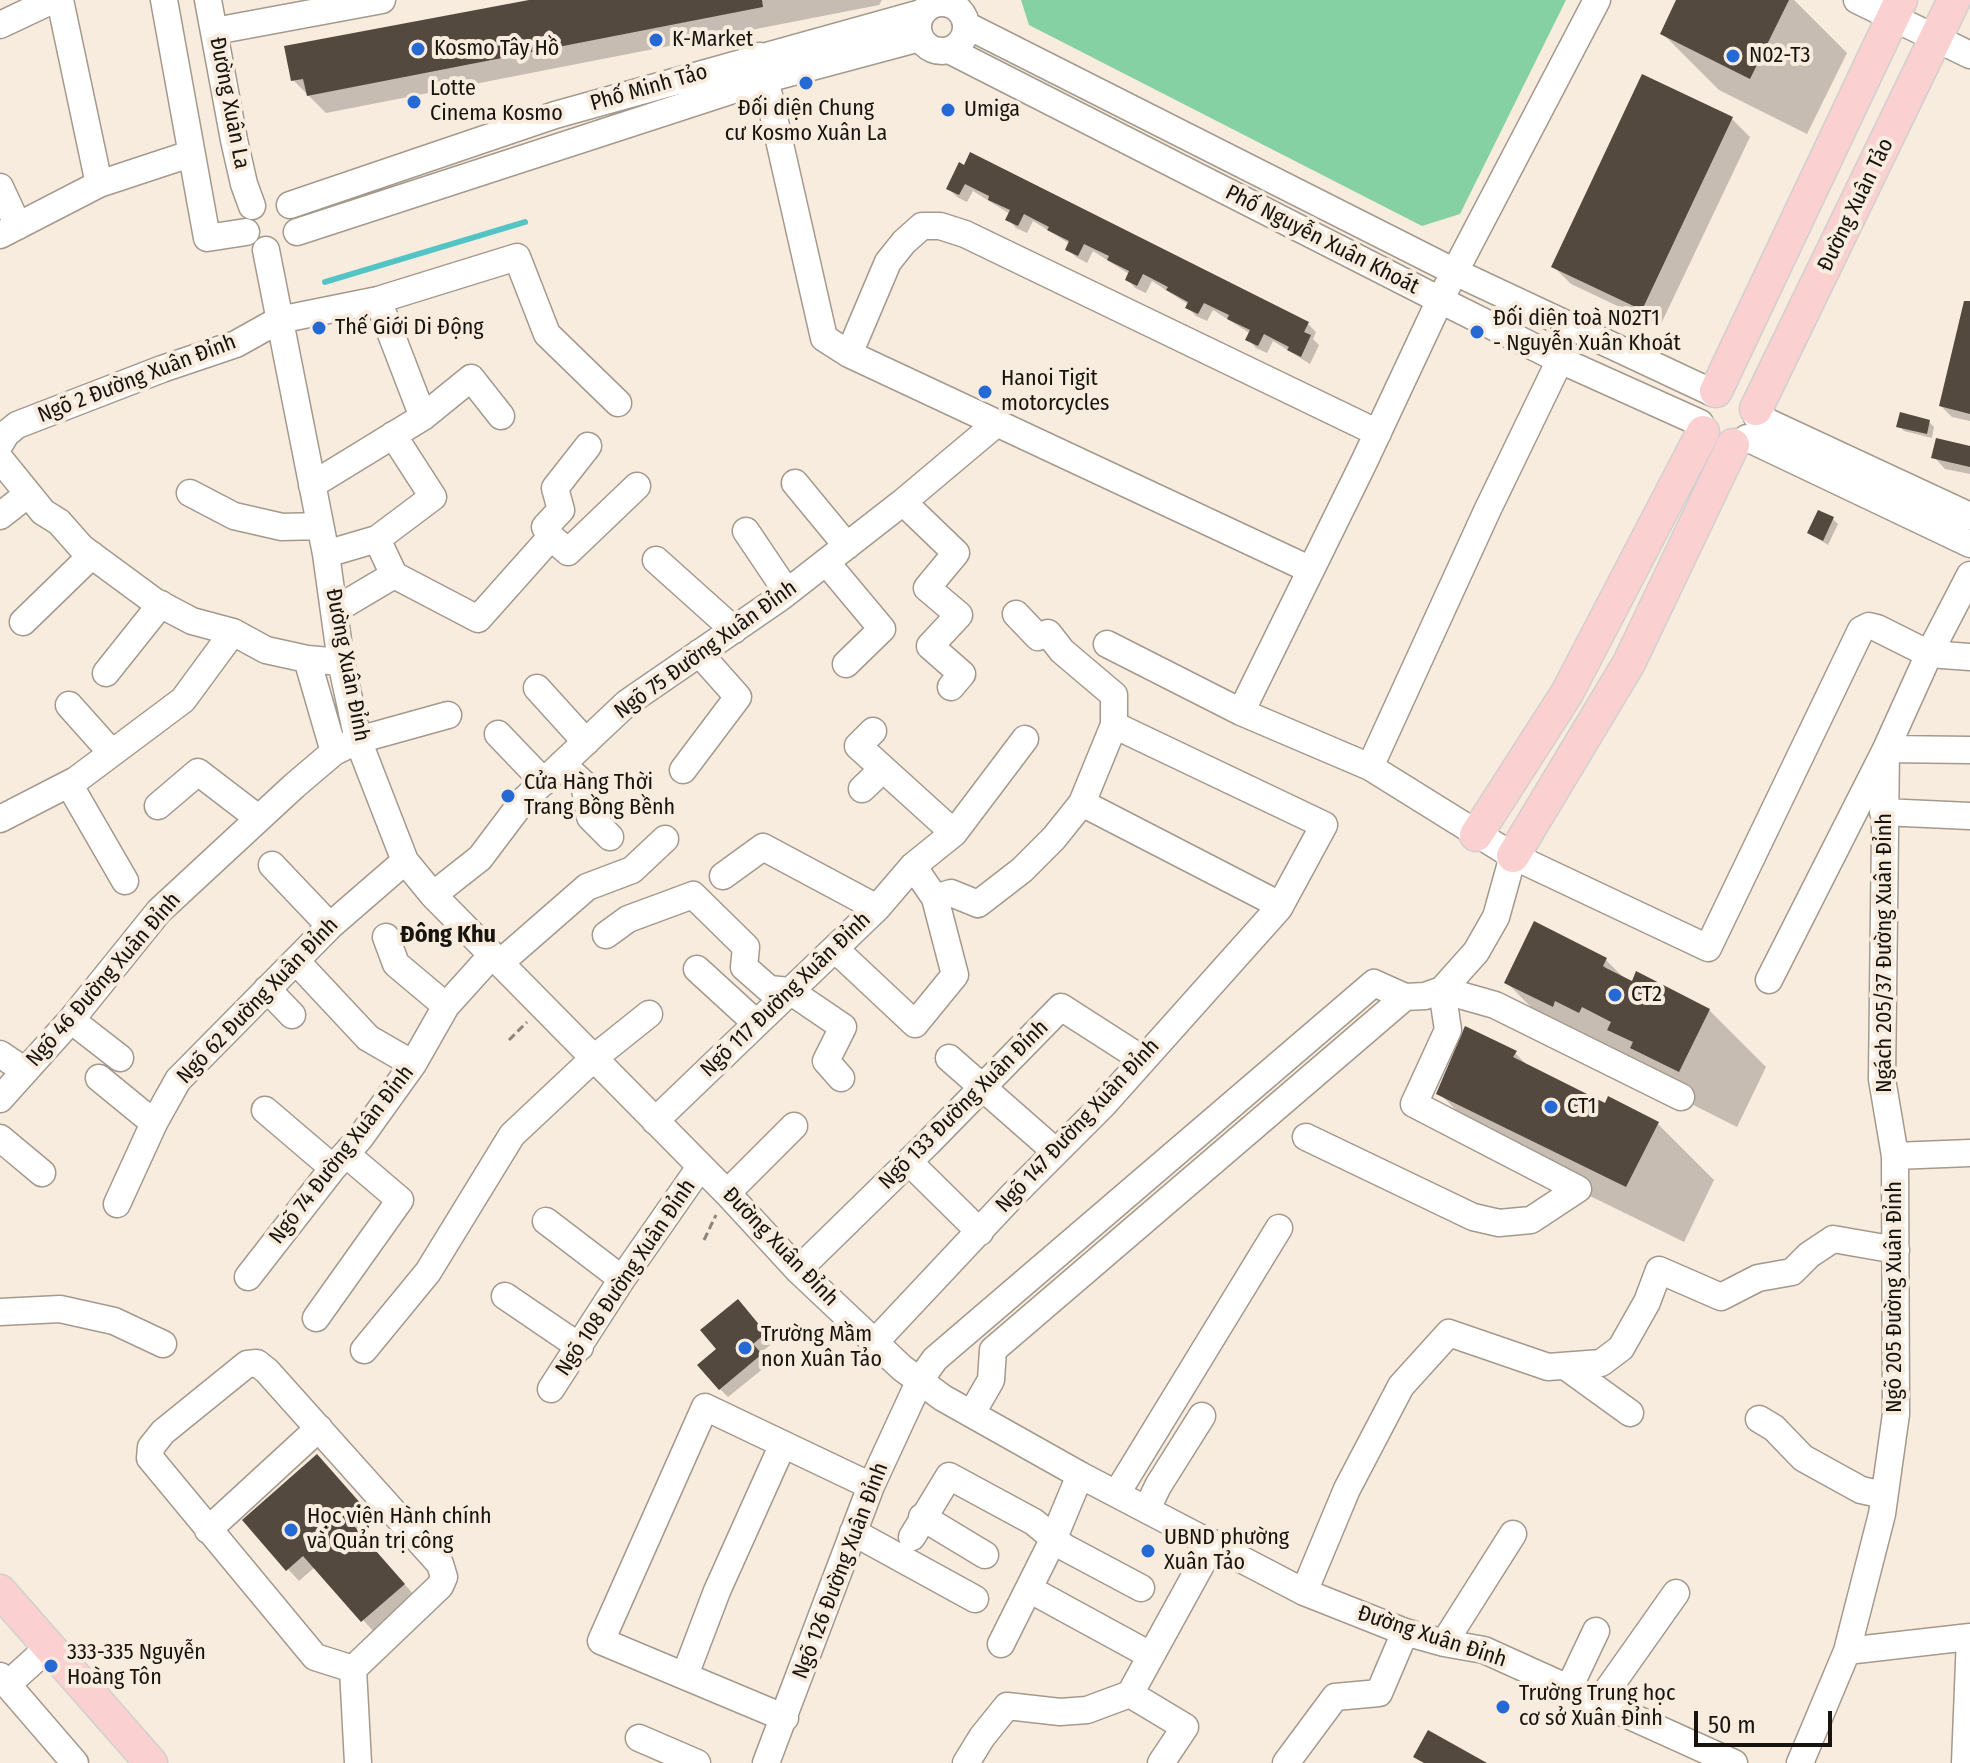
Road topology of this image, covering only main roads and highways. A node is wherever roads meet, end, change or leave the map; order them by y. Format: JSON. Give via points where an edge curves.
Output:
{"nodes":[{"id":1,"x":1954,"y":0,"type":"edge"},
{"id":2,"x":1897,"y":9,"type":"edge"},
{"id":3,"x":1714,"y":392,"type":"junction"},
{"id":4,"x":1702,"y":427,"type":"junction"},
{"id":5,"x":1748,"y":427,"type":"junction"},
{"id":6,"x":1476,"y":835,"type":"road end"},
{"id":7,"x":1513,"y":856,"type":"road end"},
{"id":8,"x":0,"y":1591,"type":"edge"},
{"id":9,"x":151,"y":1763,"type":"edge"}],
"edges":[{"from":1,"to":5,"type":"main road","name":"Đường Xuân Tảo"},
{"from":2,"to":3,"type":"main road","name":"Đường Xuân Tảo"},
{"from":3,"to":4,"type":"main road","via":[[1702,404]]},
{"from":3,"to":5,"type":"main road","via":[[1735,389],[1751,400]]},
{"from":4,"to":5,"type":"main road","via":[[1717,444]]},
{"from":4,"to":6,"type":"main road","via":[[1567,693]]},
{"from":5,"to":7,"type":"main road","name":"Đường Xuân Tảo","via":[[1629,663]]},
{"from":8,"to":9,"type":"main road"}]}
